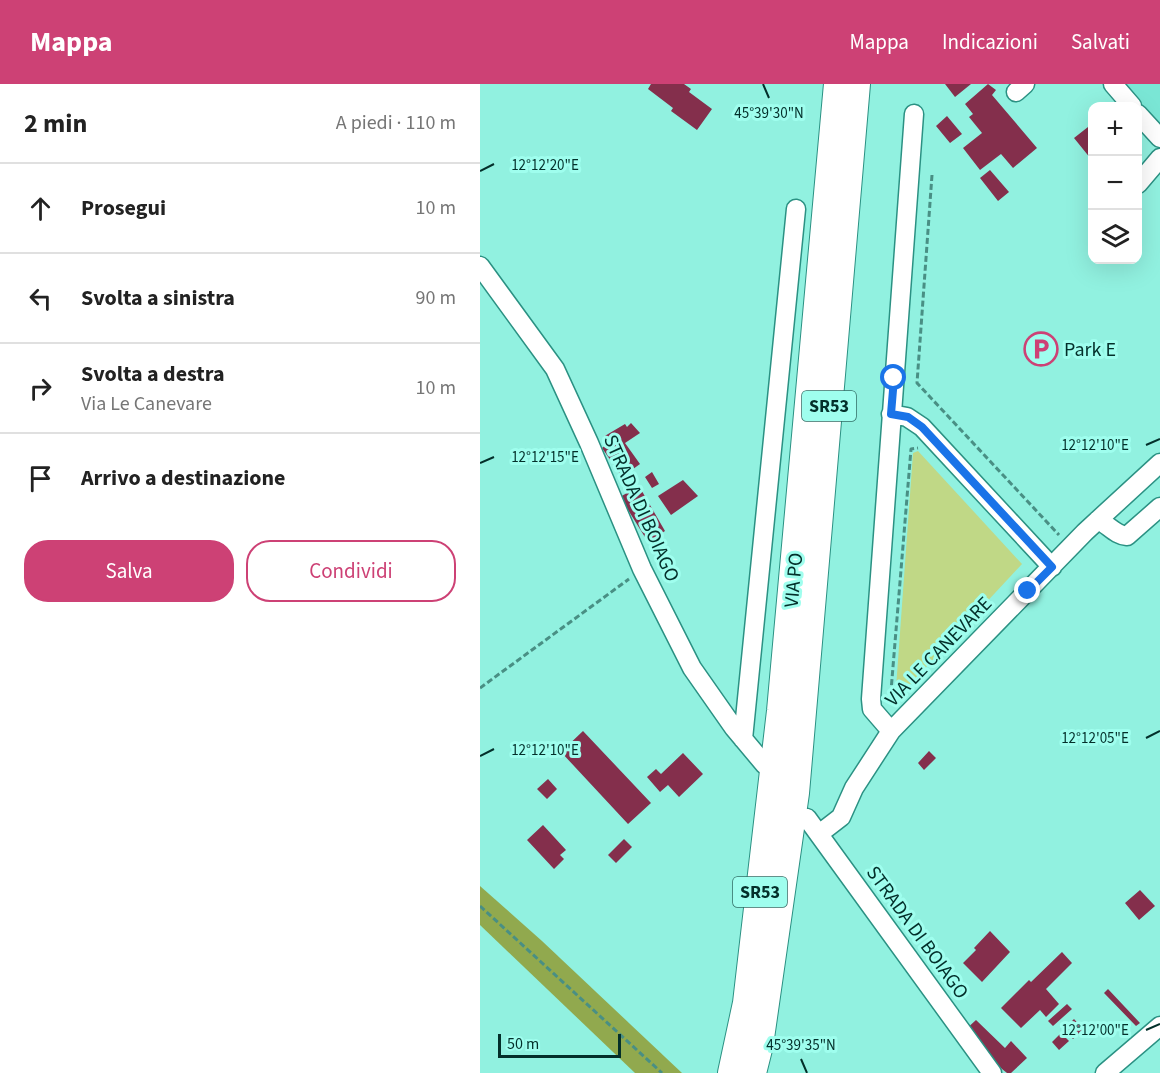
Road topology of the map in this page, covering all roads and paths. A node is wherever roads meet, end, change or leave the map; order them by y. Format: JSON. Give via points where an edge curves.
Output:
{"nodes":[{"id":1,"x":837,"y":84,"type":"edge"},
{"id":2,"x":856,"y":84,"type":"edge"},
{"id":3,"x":1113,"y":84,"type":"edge"},
{"id":4,"x":1129,"y":102,"type":"edge"},
{"id":5,"x":914,"y":114,"type":"dead end"},
{"id":6,"x":1142,"y":119,"type":"edge"},
{"id":7,"x":1160,"y":138,"type":"edge"},
{"id":8,"x":1160,"y":158,"type":"edge"},
{"id":9,"x":932,"y":175,"type":"dead end"},
{"id":10,"x":1142,"y":178,"type":"edge"},
{"id":11,"x":796,"y":209,"type":"dead end"},
{"id":12,"x":480,"y":266,"type":"edge"},
{"id":13,"x":891,"y":414,"type":"junction"},
{"id":14,"x":921,"y":450,"type":"dead end"},
{"id":15,"x":1160,"y":463,"type":"edge"},
{"id":16,"x":1160,"y":507,"type":"edge"},
{"id":17,"x":1098,"y":520,"type":"junction"},
{"id":18,"x":1060,"y":537,"type":"dead end"},
{"id":19,"x":1052,"y":567,"type":"junction"},
{"id":20,"x":642,"y":569,"type":"junction"},
{"id":21,"x":480,"y":688,"type":"edge"},
{"id":22,"x":900,"y":701,"type":"dead end"},
{"id":23,"x":891,"y":730,"type":"junction"},
{"id":24,"x":743,"y":739,"type":"junction"},
{"id":25,"x":765,"y":765,"type":"dead end"},
{"id":26,"x":807,"y":818,"type":"dead end"},
{"id":27,"x":819,"y":834,"type":"junction"},
{"id":28,"x":480,"y":906,"type":"edge"},
{"id":29,"x":1160,"y":1026,"type":"edge"},
{"id":30,"x":662,"y":1073,"type":"edge"},
{"id":31,"x":731,"y":1073,"type":"edge"},
{"id":32,"x":753,"y":1073,"type":"edge"},
{"id":33,"x":992,"y":1073,"type":"edge"},
{"id":34,"x":1105,"y":1073,"type":"edge"}],
"edges":[{"from":1,"to":31,"type":"highway","name":"VIA PO","number":"SR53","via":[[784,672],[746,1003]]},
{"from":2,"to":32,"type":"highway","name":"VIA PO","number":"SR53","via":[[796,793]]},
{"from":3,"to":4,"type":"street"},
{"from":5,"to":13,"type":"street"},
{"from":6,"to":7,"type":"street"},
{"from":8,"to":10,"type":"street"},
{"from":9,"to":18,"type":"path","via":[[916,383]]},
{"from":11,"to":24,"type":"street"},
{"from":12,"to":20,"type":"street","name":"STRADA DI BOIAGO","via":[[555,369]]},
{"from":13,"to":19,"type":"street","via":[[908,417],[922,427]]},
{"from":13,"to":23,"type":"street","via":[[871,699],[872,709]]},
{"from":14,"to":22,"type":"path","via":[[910,448],[891,692]]},
{"from":15,"to":17,"type":"street","name":"VIA LE CANEVARE"},
{"from":16,"to":17,"type":"street","via":[[1127,536]]},
{"from":17,"to":19,"type":"street","name":"VIA LE CANEVARE"},
{"from":19,"to":23,"type":"street","name":"VIA LE CANEVARE"},
{"from":20,"to":21,"type":"path"},
{"from":20,"to":24,"type":"street","name":"STRADA DI BOIAGO","via":[[692,668]]},
{"from":23,"to":27,"type":"street","name":"VIA LE CANEVARE","via":[[854,788],[841,817]]},
{"from":24,"to":25,"type":"street","name":"STRADA DI BOIAGO"},
{"from":26,"to":27,"type":"street","name":"STRADA DI BOIAGO"},
{"from":27,"to":33,"type":"street","name":"STRADA DI BOIAGO"},
{"from":28,"to":30,"type":"path"},
{"from":29,"to":34,"type":"street"}]}
